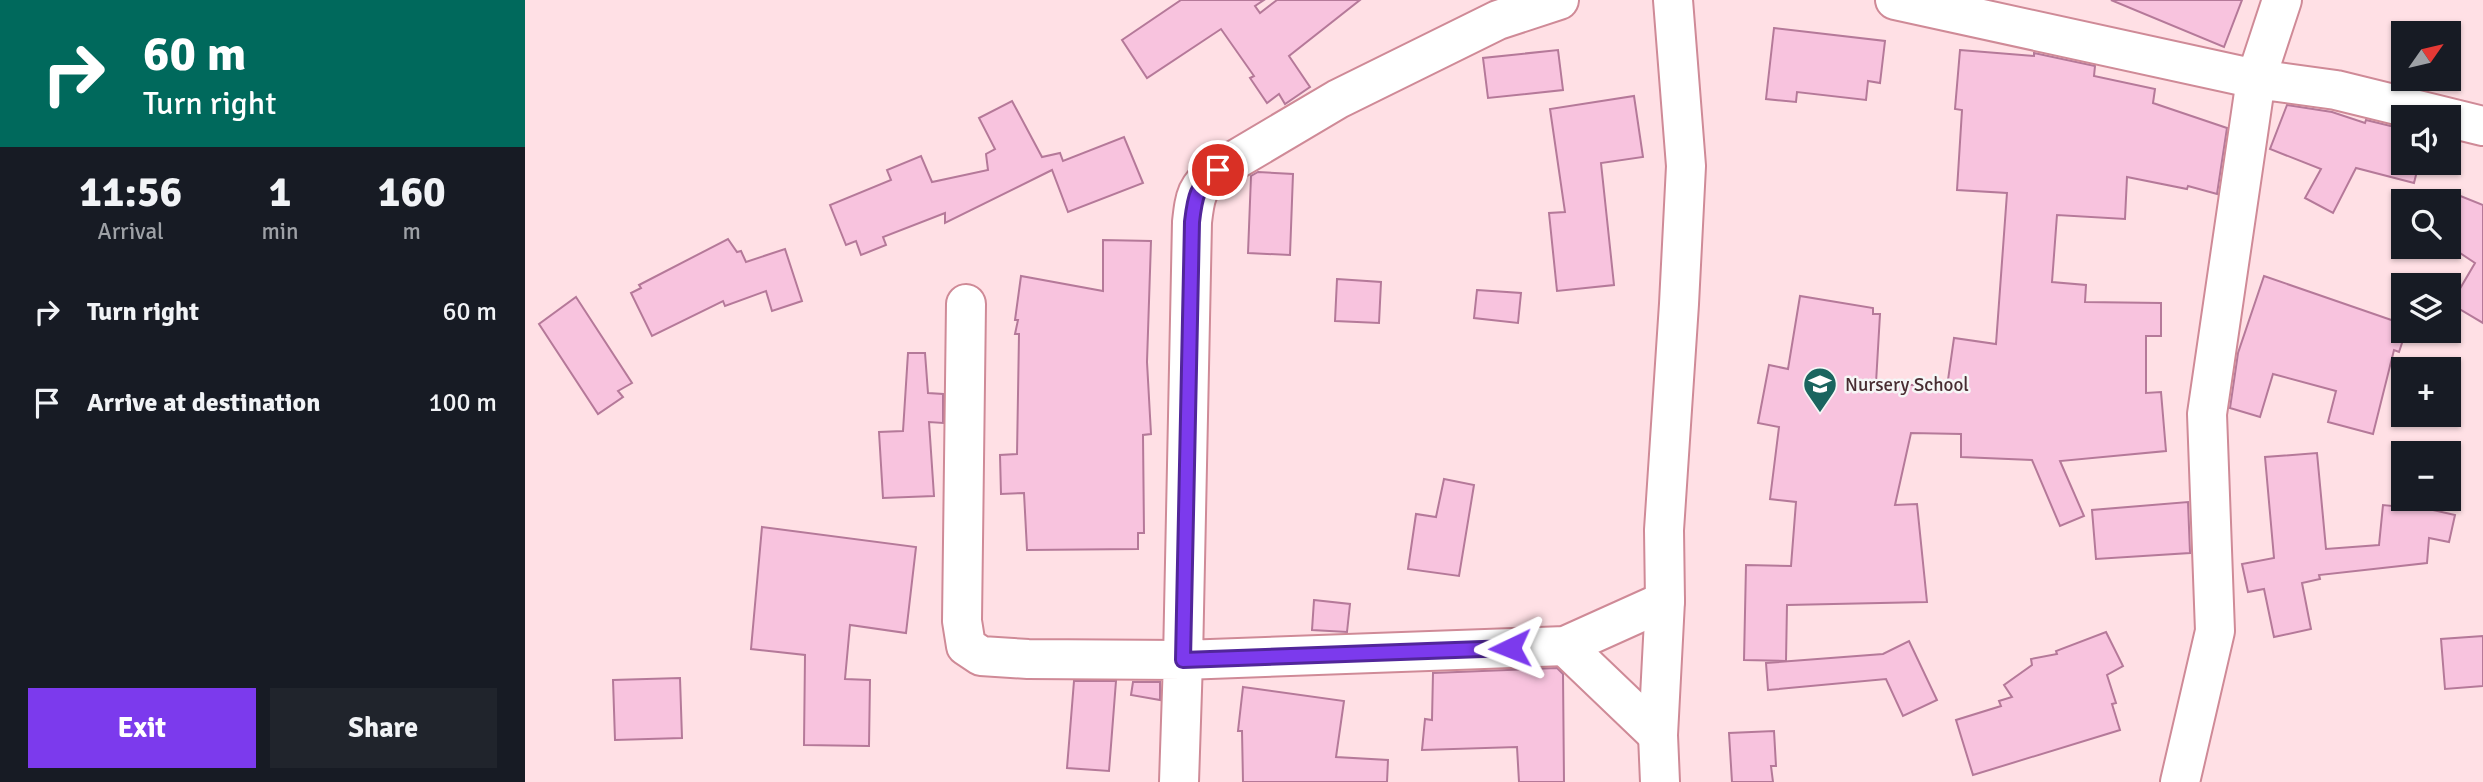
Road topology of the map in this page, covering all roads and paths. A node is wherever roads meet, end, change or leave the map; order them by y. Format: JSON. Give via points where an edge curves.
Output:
{"nodes":[{"id":1,"x":1559,"y":0,"type":"edge"},
{"id":2,"x":1673,"y":0,"type":"edge"},
{"id":3,"x":1895,"y":0,"type":"edge"},
{"id":4,"x":2282,"y":0,"type":"edge"},
{"id":5,"x":2256,"y":79,"type":"junction"},
{"id":6,"x":2483,"y":126,"type":"edge"},
{"id":7,"x":966,"y":304,"type":"dead end"},
{"id":8,"x":1665,"y":601,"type":"junction"},
{"id":9,"x":1565,"y":646,"type":"junction"},
{"id":10,"x":1183,"y":660,"type":"junction"},
{"id":11,"x":1658,"y":735,"type":"junction"},
{"id":12,"x":1179,"y":782,"type":"edge"},
{"id":13,"x":1660,"y":782,"type":"edge"},
{"id":14,"x":2180,"y":782,"type":"edge"}],
"edges":[{"from":1,"to":10,"type":"street","via":[[1498,20],[1338,99],[1218,170],[1195,196]]},
{"from":2,"to":8,"type":"street","via":[[1685,166],[1664,530]]},
{"from":3,"to":5,"type":"street"},
{"from":4,"to":5,"type":"street"},
{"from":5,"to":6,"type":"street","via":[[2336,90]]},
{"from":5,"to":14,"type":"street","via":[[2207,414],[2215,631]]},
{"from":7,"to":10,"type":"street","via":[[962,621],[966,646],[981,656]]},
{"from":8,"to":9,"type":"street"},
{"from":8,"to":11,"type":"street"},
{"from":9,"to":10,"type":"street"},
{"from":9,"to":11,"type":"street"},
{"from":10,"to":12,"type":"street"},
{"from":11,"to":13,"type":"street"}]}
